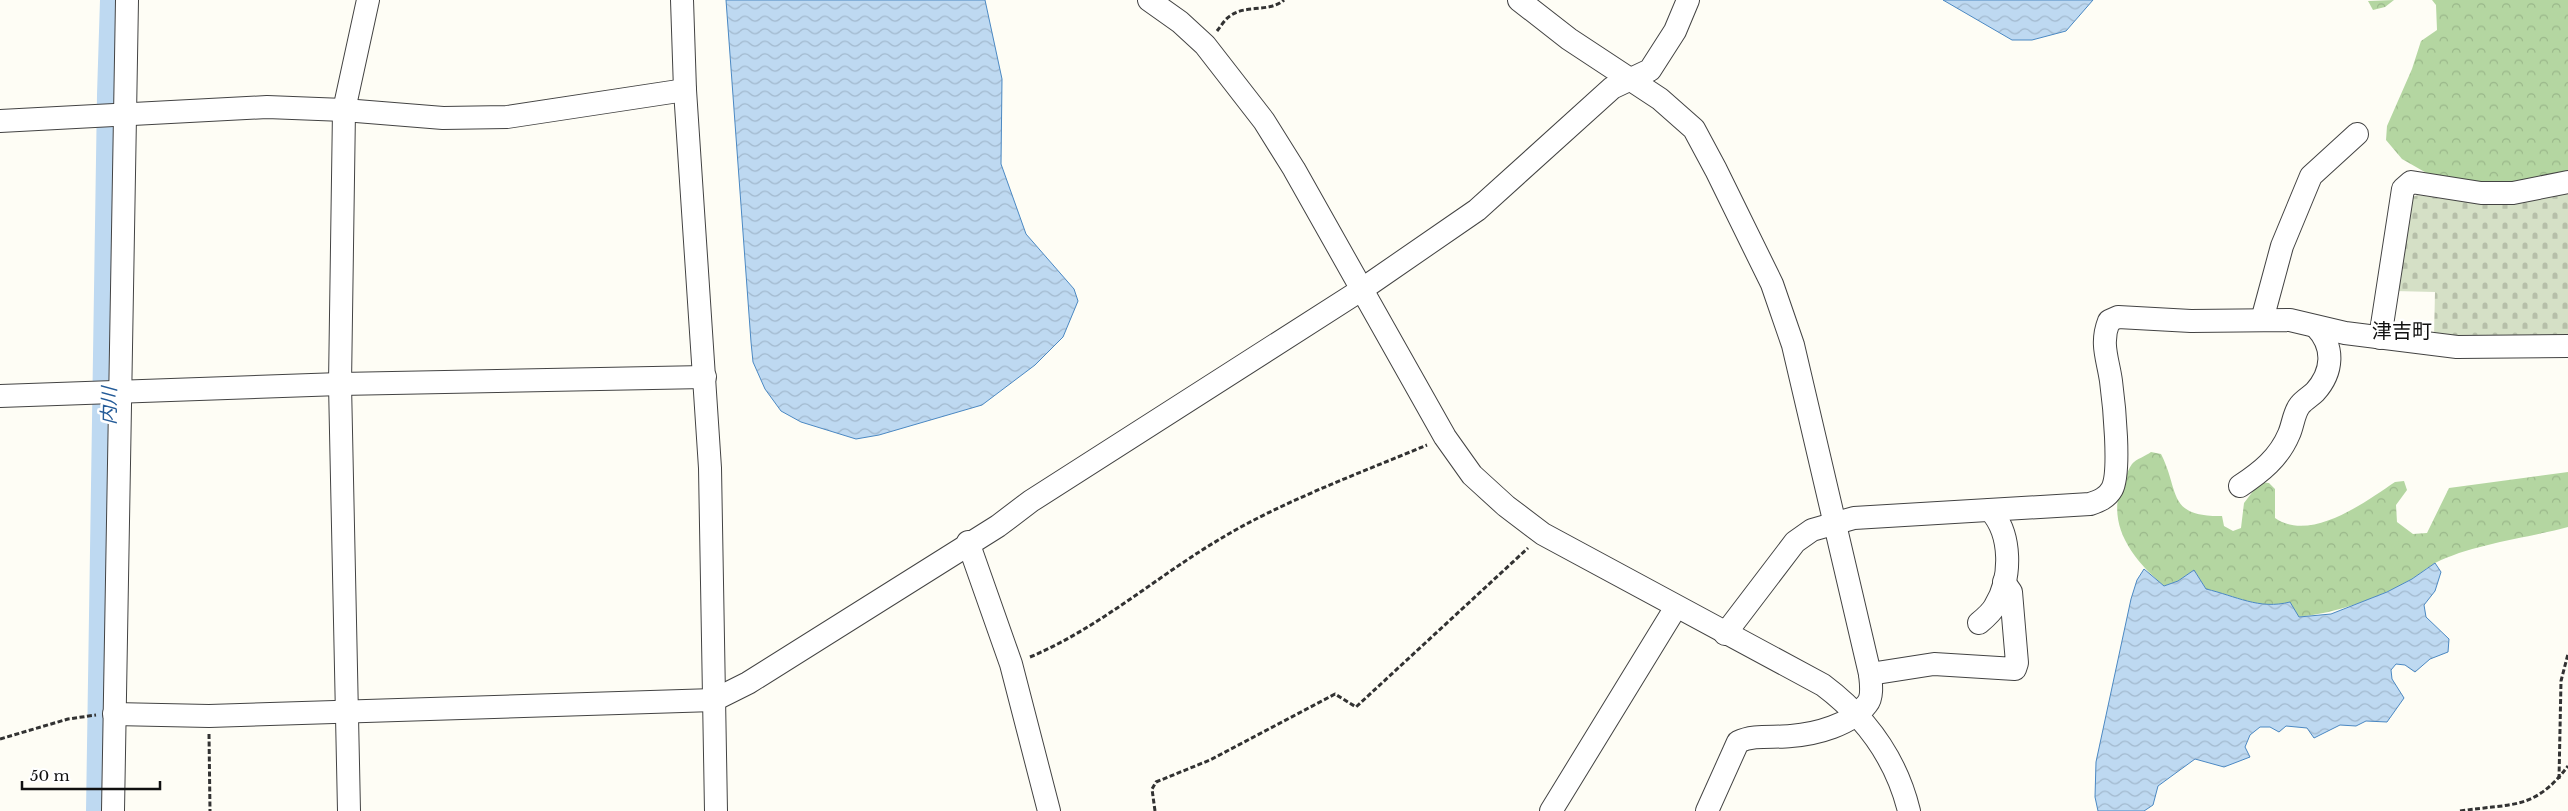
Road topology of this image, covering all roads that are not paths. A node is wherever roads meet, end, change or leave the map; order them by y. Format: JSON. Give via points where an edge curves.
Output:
{"nodes":[{"id":1,"x":128,"y":0,"type":"edge"},
{"id":2,"x":368,"y":0,"type":"edge"},
{"id":3,"x":682,"y":0,"type":"edge"},
{"id":4,"x":1149,"y":0,"type":"edge"},
{"id":5,"x":1519,"y":0,"type":"edge"},
{"id":6,"x":1688,"y":0,"type":"edge"},
{"id":7,"x":1631,"y":79,"type":"junction"},
{"id":8,"x":685,"y":90,"type":"junction"},
{"id":9,"x":344,"y":110,"type":"junction"},
{"id":10,"x":114,"y":114,"type":"junction"},
{"id":11,"x":0,"y":120,"type":"edge"},
{"id":12,"x":2357,"y":134,"type":"dead end"},
{"id":13,"x":2568,"y":182,"type":"edge"},
{"id":14,"x":1361,"y":290,"type":"junction"},
{"id":15,"x":2262,"y":320,"type":"junction"},
{"id":16,"x":2316,"y":327,"type":"junction"},
{"id":17,"x":2380,"y":338,"type":"junction"},
{"id":18,"x":2568,"y":346,"type":"edge"},
{"id":19,"x":705,"y":377,"type":"junction"},
{"id":20,"x":340,"y":384,"type":"junction"},
{"id":21,"x":110,"y":392,"type":"junction"},
{"id":22,"x":0,"y":396,"type":"edge"},
{"id":23,"x":2240,"y":486,"type":"dead end"},
{"id":24,"x":1990,"y":510,"type":"junction"},
{"id":25,"x":1835,"y":523,"type":"junction"},
{"id":26,"x":968,"y":542,"type":"junction"},
{"id":27,"x":2004,"y":582,"type":"junction"},
{"id":28,"x":1676,"y":607,"type":"junction"},
{"id":29,"x":1979,"y":623,"type":"dead end"},
{"id":30,"x":1725,"y":634,"type":"junction"},
{"id":31,"x":1870,"y":674,"type":"junction"},
{"id":32,"x":714,"y":700,"type":"junction"},
{"id":33,"x":348,"y":710,"type":"junction"},
{"id":34,"x":1857,"y":713,"type":"junction"},
{"id":35,"x":103,"y":715,"type":"junction"},
{"id":36,"x":112,"y":811,"type":"edge"},
{"id":37,"x":349,"y":811,"type":"edge"},
{"id":38,"x":716,"y":811,"type":"edge"},
{"id":39,"x":1049,"y":811,"type":"edge"},
{"id":40,"x":1551,"y":811,"type":"edge"},
{"id":41,"x":1707,"y":811,"type":"edge"},
{"id":42,"x":1909,"y":811,"type":"edge"}],
"edges":[{"from":1,"to":10,"type":"street"},
{"from":2,"to":9,"type":"street"},
{"from":3,"to":8,"type":"street"},
{"from":4,"to":14,"type":"street","via":[[1205,45],[1264,121]]},
{"from":5,"to":7,"type":"street","via":[[1569,39]]},
{"from":6,"to":7,"type":"street","via":[[1675,32],[1650,70]]},
{"from":7,"to":14,"type":"street","via":[[1612,88],[1477,210]]},
{"from":7,"to":25,"type":"street","via":[[1694,129],[1772,284],[1793,345]]},
{"from":8,"to":9,"type":"street","via":[[507,117],[443,118]]},
{"from":8,"to":19,"type":"street"},
{"from":9,"to":10,"type":"street","via":[[267,107]]},
{"from":9,"to":20,"type":"street"},
{"from":10,"to":11,"type":"street"},
{"from":10,"to":21,"type":"street"},
{"from":12,"to":15,"type":"street","via":[[2311,176],[2282,246]]},
{"from":13,"to":17,"type":"street","via":[[2514,193],[2481,193],[2411,182],[2403,189]]},
{"from":14,"to":26,"type":"street","via":[[1031,501],[998,526]]},
{"from":14,"to":28,"type":"street","via":[[1445,437],[1472,475],[1543,534]]},
{"from":15,"to":16,"type":"street","via":[[2290,320]]},
{"from":15,"to":24,"type":"street","via":[[2118,317],[2109,321],[2103,348],[2111,381],[2117,472],[2112,489],[2102,500],[2090,504]]},
{"from":16,"to":17,"type":"street"},
{"from":16,"to":23,"type":"street","via":[[2328,346],[2330,358],[2326,378],[2300,406],[2281,451],[2264,469]]},
{"from":17,"to":18,"type":"street","via":[[2457,347]]},
{"from":19,"to":20,"type":"street"},
{"from":19,"to":32,"type":"street"},
{"from":20,"to":21,"type":"street"},
{"from":20,"to":33,"type":"street"},
{"from":21,"to":22,"type":"street"},
{"from":21,"to":35,"type":"street"},
{"from":24,"to":25,"type":"street","via":[[1854,518]]},
{"from":24,"to":27,"type":"street","via":[[2005,532],[2007,572]]},
{"from":25,"to":30,"type":"street","via":[[1812,530],[1795,542]]},
{"from":25,"to":31,"type":"street"},
{"from":26,"to":32,"type":"street","via":[[748,683]]},
{"from":26,"to":39,"type":"street","via":[[1011,664]]},
{"from":27,"to":29,"type":"street","via":[[1995,607]]},
{"from":27,"to":31,"type":"street","via":[[2011,592],[2017,663],[2014,669],[1934,664]]},
{"from":28,"to":30,"type":"street"},
{"from":28,"to":40,"type":"street"},
{"from":30,"to":34,"type":"street","via":[[1823,685]]},
{"from":31,"to":34,"type":"street","via":[[1868,703]]},
{"from":32,"to":33,"type":"street"},
{"from":32,"to":38,"type":"street"},
{"from":33,"to":35,"type":"street","via":[[209,716]]},
{"from":33,"to":37,"type":"street"},
{"from":34,"to":41,"type":"street","via":[[1843,724],[1801,734],[1745,738],[1738,742]]},
{"from":34,"to":42,"type":"street","via":[[1889,758]]},
{"from":35,"to":36,"type":"street"}]}
